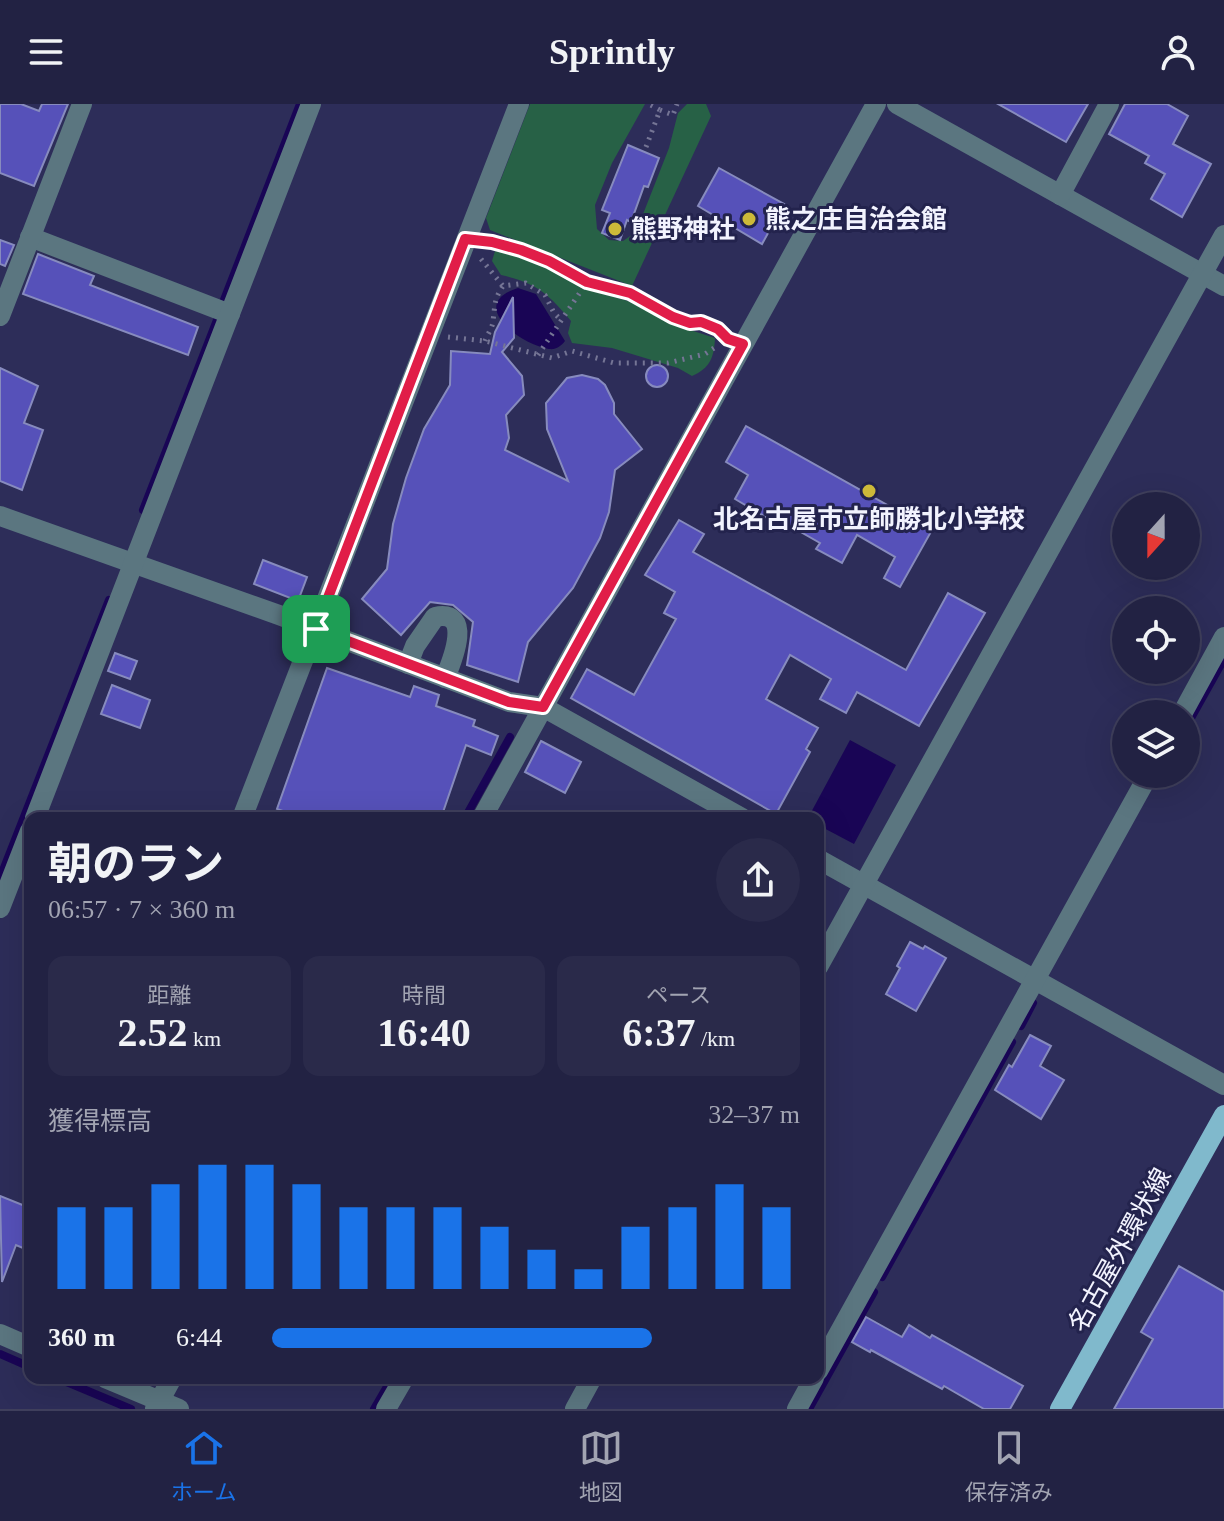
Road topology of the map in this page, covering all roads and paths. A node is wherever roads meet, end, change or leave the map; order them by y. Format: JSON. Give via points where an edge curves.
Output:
{"nodes":[{"id":1,"x":82,"y":104,"type":"edge"},
{"id":2,"x":311,"y":104,"type":"edge"},
{"id":3,"x":519,"y":104,"type":"edge"},
{"id":4,"x":649,"y":104,"type":"edge"},
{"id":5,"x":677,"y":104,"type":"edge"},
{"id":6,"x":876,"y":104,"type":"edge"},
{"id":7,"x":897,"y":104,"type":"edge"},
{"id":8,"x":1109,"y":104,"type":"edge"},
{"id":9,"x":660,"y":110,"type":"junction"},
{"id":10,"x":646,"y":147,"type":"dead end"},
{"id":11,"x":1060,"y":195,"type":"junction"},
{"id":12,"x":1224,"y":235,"type":"edge"},
{"id":13,"x":30,"y":237,"type":"junction"},
{"id":14,"x":465,"y":239,"type":"junction"},
{"id":15,"x":1202,"y":274,"type":"junction"},
{"id":16,"x":587,"y":282,"type":"junction"},
{"id":17,"x":1224,"y":286,"type":"edge"},
{"id":18,"x":230,"y":314,"type":"junction"},
{"id":19,"x":0,"y":316,"type":"edge"},
{"id":20,"x":562,"y":321,"type":"junction"},
{"id":21,"x":427,"y":335,"type":"junction"},
{"id":22,"x":485,"y":341,"type":"junction"},
{"id":23,"x":538,"y":355,"type":"junction"},
{"id":24,"x":0,"y":516,"type":"edge"},
{"id":25,"x":134,"y":563,"type":"junction"},
{"id":26,"x":316,"y":629,"type":"junction"},
{"id":27,"x":1224,"y":637,"type":"edge"},
{"id":28,"x":408,"y":664,"type":"junction"},
{"id":29,"x":445,"y":678,"type":"junction"},
{"id":30,"x":1190,"y":700,"type":"edge"},
{"id":31,"x":543,"y":707,"type":"junction"},
{"id":32,"x":1141,"y":788,"type":"edge"},
{"id":33,"x":37,"y":812,"type":"edge"},
{"id":34,"x":244,"y":812,"type":"edge"},
{"id":35,"x":485,"y":812,"type":"edge"},
{"id":36,"x":716,"y":812,"type":"edge"},
{"id":37,"x":24,"y":846,"type":"edge"},
{"id":38,"x":824,"y":862,"type":"edge"},
{"id":39,"x":863,"y":884,"type":"junction"},
{"id":40,"x":0,"y":908,"type":"edge"},
{"id":41,"x":824,"y":956,"type":"edge"},
{"id":42,"x":1035,"y":980,"type":"junction"},
{"id":43,"x":1224,"y":1085,"type":"edge"},
{"id":44,"x":1224,"y":1115,"type":"edge"},
{"id":45,"x":0,"y":1334,"type":"edge"},
{"id":46,"x":24,"y":1344,"type":"edge"},
{"id":47,"x":824,"y":1360,"type":"edge"},
{"id":48,"x":116,"y":1384,"type":"edge"},
{"id":49,"x":169,"y":1384,"type":"edge"},
{"id":50,"x":401,"y":1384,"type":"edge"},
{"id":51,"x":589,"y":1384,"type":"edge"},
{"id":52,"x":811,"y":1384,"type":"edge"},
{"id":53,"x":157,"y":1406,"type":"edge"},
{"id":54,"x":179,"y":1409,"type":"edge"},
{"id":55,"x":386,"y":1409,"type":"edge"},
{"id":56,"x":575,"y":1409,"type":"edge"},
{"id":57,"x":797,"y":1409,"type":"edge"},
{"id":58,"x":1060,"y":1409,"type":"edge"}],
"edges":[{"from":1,"to":13,"type":"street"},
{"from":2,"to":18,"type":"street"},
{"from":3,"to":14,"type":"street"},
{"from":4,"to":9,"type":"path"},
{"from":5,"to":9,"type":"path","via":[[673,115]]},
{"from":6,"to":31,"type":"street"},
{"from":7,"to":11,"type":"street"},
{"from":8,"to":11,"type":"street"},
{"from":9,"to":10,"type":"path"},
{"from":11,"to":15,"type":"street"},
{"from":12,"to":15,"type":"street"},
{"from":13,"to":18,"type":"street"},
{"from":13,"to":19,"type":"street"},
{"from":14,"to":16,"type":"path","via":[[521,250]]},
{"from":14,"to":21,"type":"street"},
{"from":15,"to":17,"type":"street"},
{"from":15,"to":39,"type":"street"},
{"from":16,"to":20,"type":"path"},
{"from":16,"to":23,"type":"path","via":[[630,293],[673,317],[718,329],[728,339],[705,354],[668,363],[614,363],[572,351],[552,358]]},
{"from":18,"to":25,"type":"street"},
{"from":20,"to":22,"type":"path","via":[[545,295],[526,283],[503,286]]},
{"from":20,"to":23,"type":"path"},
{"from":21,"to":22,"type":"path"},
{"from":21,"to":26,"type":"street"},
{"from":22,"to":23,"type":"path"},
{"from":24,"to":25,"type":"street"},
{"from":25,"to":26,"type":"street"},
{"from":25,"to":33,"type":"street"},
{"from":26,"to":28,"type":"street"},
{"from":26,"to":34,"type":"street"},
{"from":27,"to":30,"type":"street"},
{"from":28,"to":29,"type":"street"},
{"from":28,"to":29,"type":"street","via":[[435,617],[445,615],[459,628]]},
{"from":29,"to":31,"type":"street","via":[[509,702]]},
{"from":31,"to":35,"type":"street"},
{"from":31,"to":36,"type":"street"},
{"from":32,"to":42,"type":"street"},
{"from":37,"to":40,"type":"street"},
{"from":38,"to":39,"type":"street"},
{"from":39,"to":41,"type":"street"},
{"from":39,"to":42,"type":"street"},
{"from":42,"to":43,"type":"street"},
{"from":42,"to":47,"type":"street"},
{"from":44,"to":58,"type":"main road","name":"名古屋外環状線"},
{"from":45,"to":46,"type":"street"},
{"from":48,"to":53,"type":"street"},
{"from":49,"to":53,"type":"street"},
{"from":50,"to":55,"type":"street"},
{"from":51,"to":56,"type":"street"},
{"from":52,"to":57,"type":"street"},
{"from":53,"to":54,"type":"street"}]}
